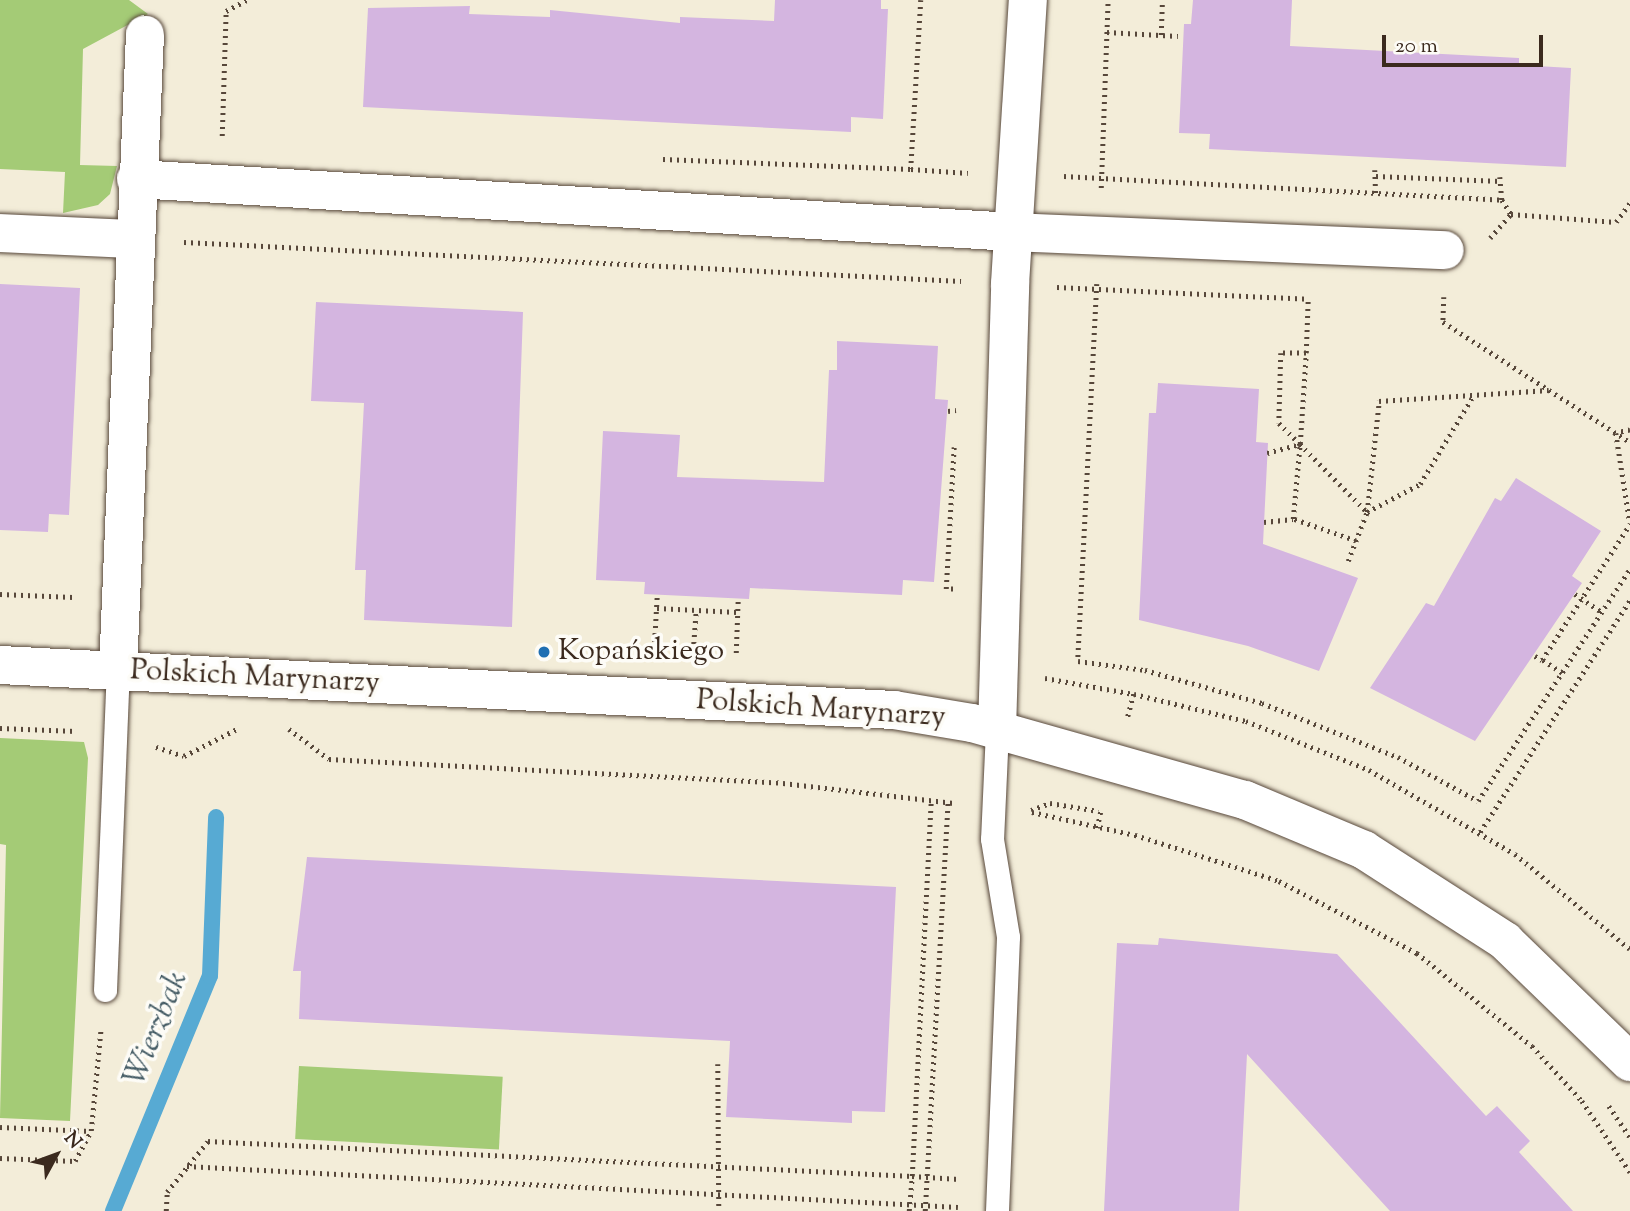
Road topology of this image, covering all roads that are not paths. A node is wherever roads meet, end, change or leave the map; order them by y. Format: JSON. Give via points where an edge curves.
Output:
{"nodes":[{"id":1,"x":1028,"y":0,"type":"edge"},
{"id":2,"x":145,"y":35,"type":"dead end"},
{"id":3,"x":136,"y":179,"type":"junction"},
{"id":4,"x":1012,"y":232,"type":"junction"},
{"id":5,"x":0,"y":233,"type":"edge"},
{"id":6,"x":134,"y":239,"type":"junction"},
{"id":7,"x":1463,"y":249,"type":"road end"},
{"id":8,"x":0,"y":665,"type":"edge"},
{"id":9,"x":118,"y":670,"type":"junction"},
{"id":10,"x":997,"y":730,"type":"junction"},
{"id":11,"x":105,"y":990,"type":"road end"},
{"id":12,"x":1630,"y":1062,"type":"edge"},
{"id":13,"x":997,"y":1210,"type":"edge"}],
"edges":[{"from":1,"to":4,"type":"street"},
{"from":2,"to":3,"type":"street"},
{"from":3,"to":4,"type":"street"},
{"from":3,"to":6,"type":"street"},
{"from":4,"to":7,"type":"street"},
{"from":4,"to":10,"type":"street"},
{"from":5,"to":6,"type":"street"},
{"from":6,"to":9,"type":"street"},
{"from":8,"to":9,"type":"street","name":"Polskich Marynarzy"},
{"from":9,"to":10,"type":"street","name":"Polskich Marynarzy","via":[[894,710]]},
{"from":9,"to":11,"type":"lane"},
{"from":10,"to":12,"type":"street","name":"Polskich Marynarzy","via":[[1233,796],[1364,850],[1505,941]]},
{"from":10,"to":13,"type":"lane","via":[[992,839],[1008,937]]}]}
